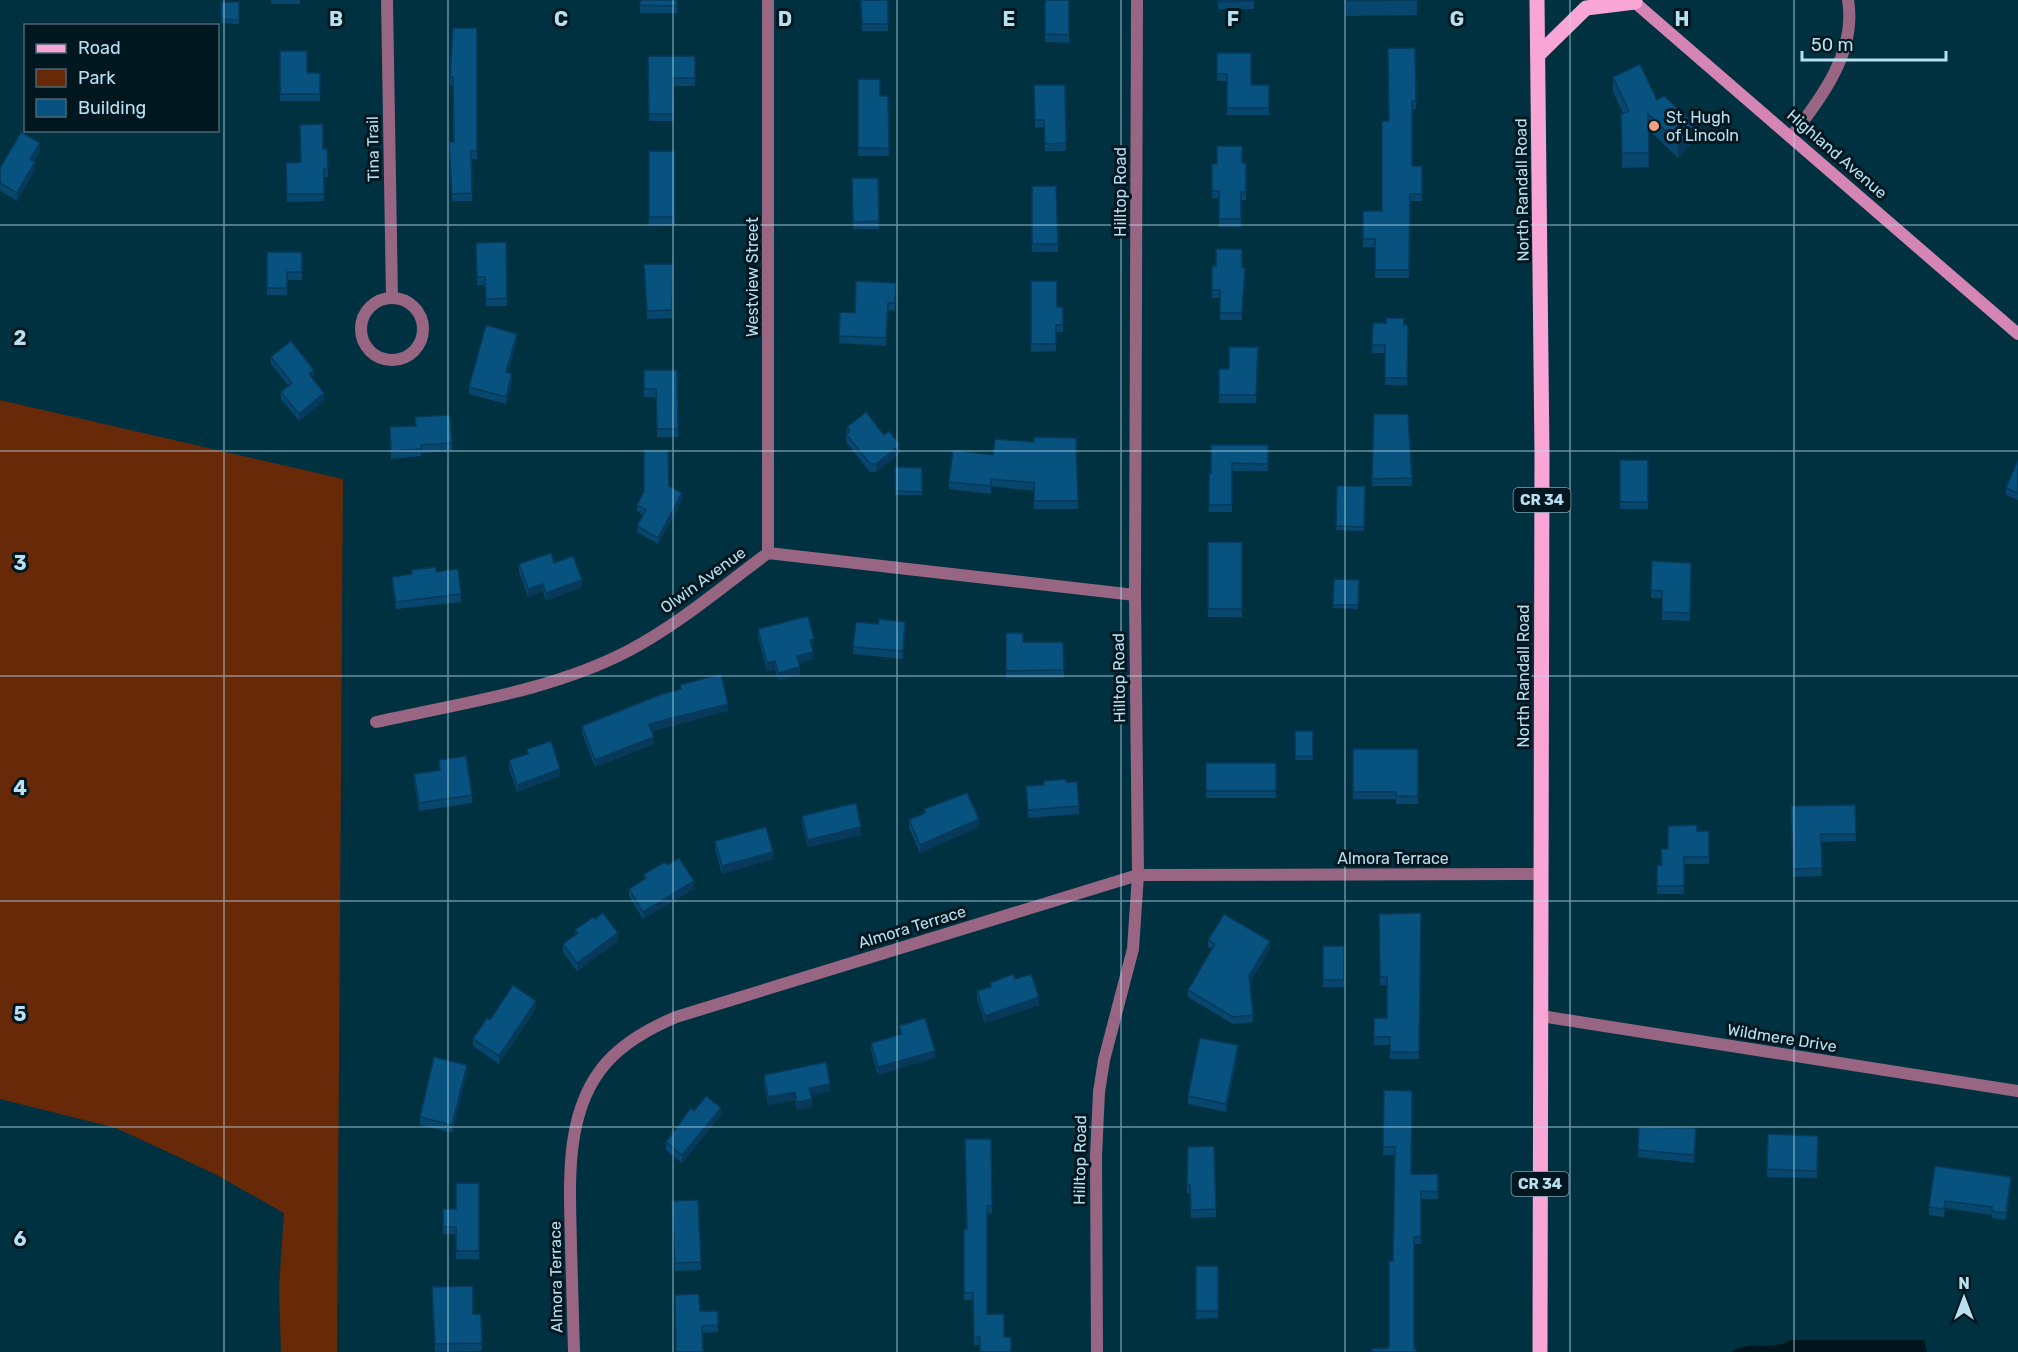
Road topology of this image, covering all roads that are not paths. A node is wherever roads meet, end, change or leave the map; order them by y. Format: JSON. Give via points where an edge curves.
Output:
{"nodes":[{"id":1,"x":387,"y":0,"type":"edge"},
{"id":2,"x":768,"y":0,"type":"edge"},
{"id":3,"x":1137,"y":0,"type":"edge"},
{"id":4,"x":1537,"y":0,"type":"edge"},
{"id":5,"x":1848,"y":0,"type":"edge"},
{"id":6,"x":1633,"y":1,"type":"edge"},
{"id":7,"x":1539,"y":55,"type":"junction"},
{"id":8,"x":1791,"y":137,"type":"junction"},
{"id":9,"x":392,"y":298,"type":"junction"},
{"id":10,"x":2018,"y":334,"type":"edge"},
{"id":11,"x":768,"y":553,"type":"junction"},
{"id":12,"x":1135,"y":595,"type":"junction"},
{"id":13,"x":376,"y":722,"type":"dead end"},
{"id":14,"x":1541,"y":874,"type":"junction"},
{"id":15,"x":1138,"y":875,"type":"junction"},
{"id":16,"x":1541,"y":1016,"type":"junction"},
{"id":17,"x":2018,"y":1091,"type":"edge"},
{"id":18,"x":574,"y":1352,"type":"edge"},
{"id":19,"x":1097,"y":1352,"type":"edge"},
{"id":20,"x":1540,"y":1352,"type":"edge"}],
"edges":[{"from":1,"to":9,"type":"street","name":"Tina Trail"},
{"from":2,"to":11,"type":"street","name":"Westview Street"},
{"from":3,"to":12,"type":"street","name":"Hilltop Road"},
{"from":4,"to":7,"type":"main road","name":"North Randall Road","number":"CR 34"},
{"from":5,"to":8,"type":"street","via":[[1850,27],[1838,66]]},
{"from":6,"to":7,"type":"main road","via":[[1586,8]]},
{"from":6,"to":8,"type":"main road","name":"Highland Avenue"},
{"from":7,"to":14,"type":"main road","name":"North Randall Road","number":"CR 34"},
{"from":8,"to":10,"type":"main road","name":"Highland Avenue"},
{"from":9,"to":9,"type":"street","via":[[382,299],[367,310],[361,332],[371,352],[392,361],[420,345],[423,324],[413,306]]},
{"from":11,"to":12,"type":"street","name":"Olwin Avenue"},
{"from":11,"to":13,"type":"street","name":"Olwin Avenue","via":[[654,636],[606,662],[535,686]]},
{"from":12,"to":15,"type":"street","name":"Hilltop Road"},
{"from":14,"to":15,"type":"street","name":"Almora Terrace"},
{"from":14,"to":16,"type":"main road","name":"North Randall Road","number":"CR 34"},
{"from":15,"to":18,"type":"street","name":"Almora Terrace","via":[[676,1017],[650,1028],[617,1052],[589,1089],[575,1130],[570,1188]]},
{"from":15,"to":19,"type":"street","name":"Hilltop Road","via":[[1133,949],[1099,1092]]},
{"from":16,"to":17,"type":"street","name":"Wildmere Drive"},
{"from":16,"to":20,"type":"main road","name":"North Randall Road","number":"CR 34"}]}
